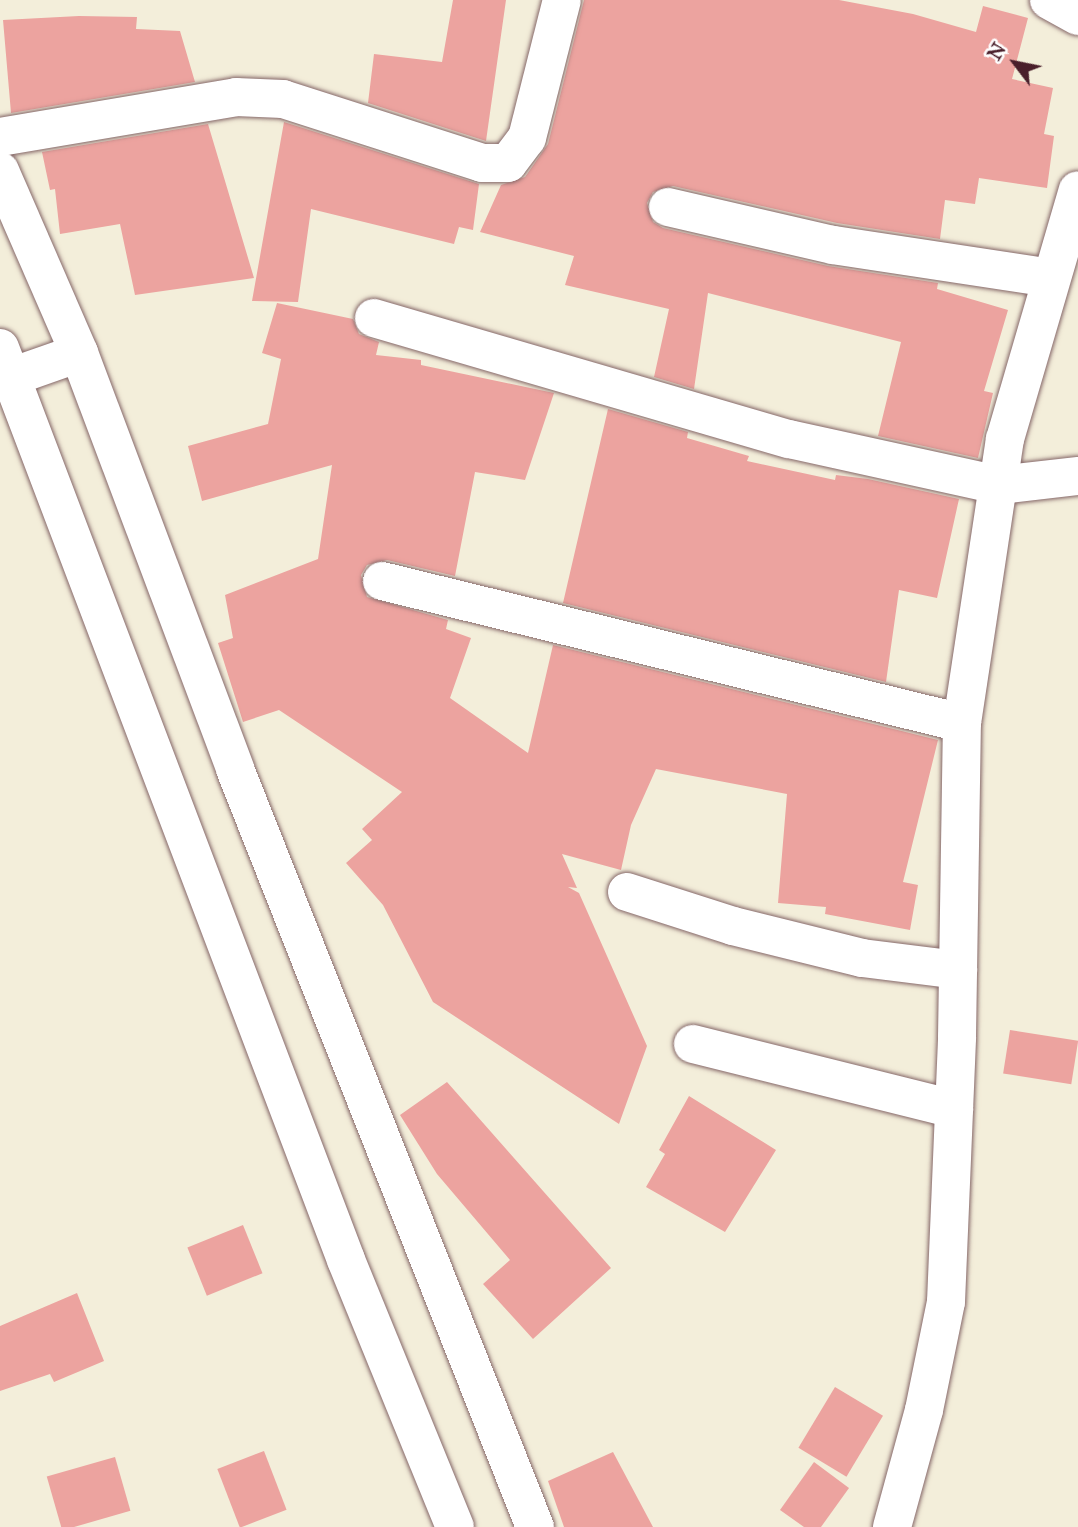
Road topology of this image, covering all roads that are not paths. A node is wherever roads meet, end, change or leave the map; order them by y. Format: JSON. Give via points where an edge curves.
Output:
{"nodes":[{"id":1,"x":562,"y":0,"type":"edge"},
{"id":2,"x":1049,"y":0,"type":"edge"},
{"id":3,"x":1078,"y":16,"type":"edge"},
{"id":4,"x":0,"y":137,"type":"edge"},
{"id":5,"x":0,"y":171,"type":"edge"},
{"id":6,"x":1078,"y":190,"type":"edge"},
{"id":7,"x":668,"y":206,"type":"dead end"},
{"id":8,"x":1050,"y":278,"type":"junction"},
{"id":9,"x":374,"y":318,"type":"dead end"},
{"id":10,"x":79,"y":353,"type":"junction"},
{"id":11,"x":5,"y":363,"type":"edge"},
{"id":12,"x":1078,"y":476,"type":"edge"},
{"id":13,"x":999,"y":485,"type":"junction"},
{"id":14,"x":382,"y":581,"type":"dead end"},
{"id":15,"x":962,"y":723,"type":"junction"},
{"id":16,"x":627,"y":892,"type":"dead end"},
{"id":17,"x":958,"y":970,"type":"junction"},
{"id":18,"x":693,"y":1044,"type":"dead end"},
{"id":19,"x":954,"y":1109,"type":"junction"},
{"id":20,"x":455,"y":1527,"type":"edge"},
{"id":21,"x":535,"y":1527,"type":"edge"},
{"id":22,"x":892,"y":1527,"type":"edge"}],
"edges":[{"from":1,"to":4,"type":"street","via":[[527,138],[508,163],[482,163],[283,99],[236,97]]},
{"from":2,"to":3,"type":"street"},
{"from":5,"to":10,"type":"street"},
{"from":6,"to":8,"type":"street"},
{"from":7,"to":8,"type":"street","via":[[834,245]]},
{"from":8,"to":13,"type":"street","via":[[1005,439]]},
{"from":9,"to":13,"type":"street","via":[[789,439]]},
{"from":10,"to":11,"type":"street"},
{"from":10,"to":21,"type":"street","via":[[235,769]]},
{"from":11,"to":20,"type":"street","via":[[346,1260]]},
{"from":12,"to":13,"type":"street"},
{"from":13,"to":15,"type":"street"},
{"from":14,"to":15,"type":"street"},
{"from":15,"to":17,"type":"street"},
{"from":16,"to":17,"type":"street","via":[[733,926],[862,958]]},
{"from":17,"to":19,"type":"street"},
{"from":18,"to":19,"type":"street"},
{"from":19,"to":22,"type":"street","via":[[946,1302],[924,1410]]}]}
